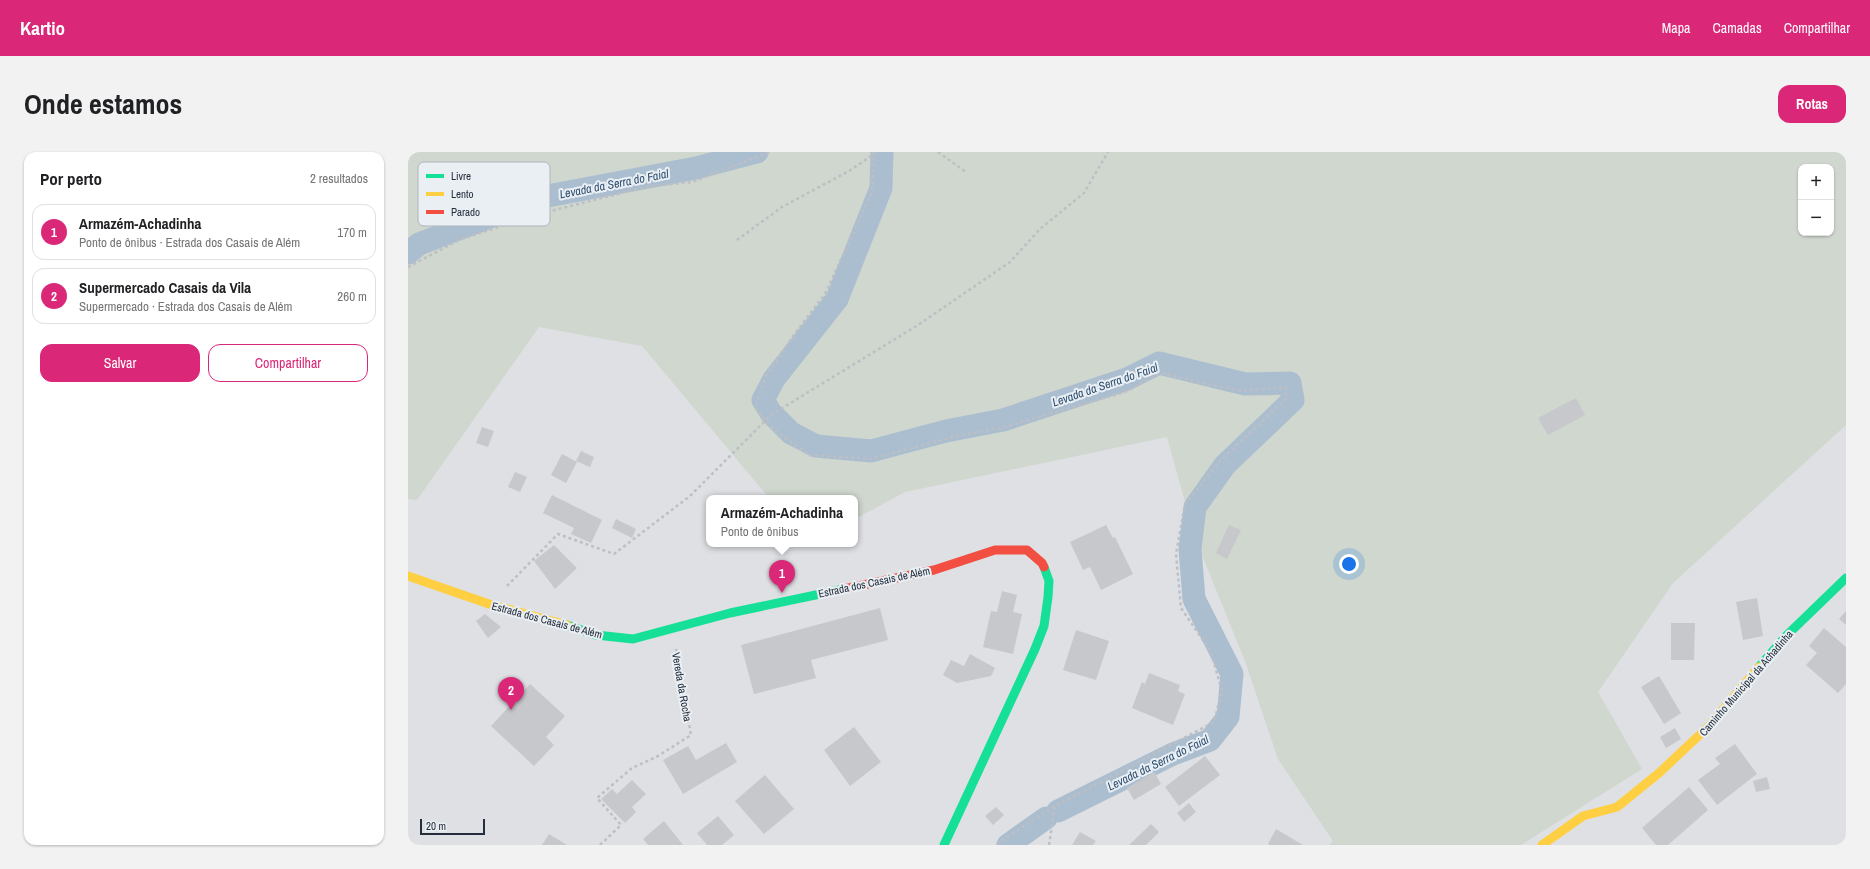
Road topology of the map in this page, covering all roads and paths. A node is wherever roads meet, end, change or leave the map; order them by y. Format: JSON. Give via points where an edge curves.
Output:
{"nodes":[{"id":1,"x":770,"y":152,"type":"edge"},
{"id":2,"x":877,"y":152,"type":"edge"},
{"id":3,"x":938,"y":152,"type":"edge"},
{"id":4,"x":1108,"y":152,"type":"edge"},
{"id":5,"x":873,"y":153,"type":"edge"},
{"id":6,"x":966,"y":172,"type":"dead end"},
{"id":7,"x":550,"y":211,"type":"edge"},
{"id":8,"x":502,"y":226,"type":"edge"},
{"id":9,"x":737,"y":240,"type":"dead end"},
{"id":10,"x":408,"y":267,"type":"edge"},
{"id":11,"x":766,"y":422,"type":"junction"},
{"id":12,"x":408,"y":576,"type":"edge"},
{"id":13,"x":1846,"y":578,"type":"edge"},
{"id":14,"x":489,"y":604,"type":"junction"},
{"id":15,"x":672,"y":629,"type":"junction"},
{"id":16,"x":1055,"y":806,"type":"junction"},
{"id":17,"x":600,"y":845,"type":"edge"},
{"id":18,"x":944,"y":845,"type":"edge"},
{"id":19,"x":995,"y":845,"type":"edge"},
{"id":20,"x":1049,"y":845,"type":"edge"},
{"id":21,"x":1542,"y":845,"type":"edge"}],
"edges":[{"from":1,"to":7,"type":"path","via":[[692,182],[645,187]]},
{"from":2,"to":5,"type":"path"},
{"from":3,"to":6,"type":"path"},
{"from":4,"to":11,"type":"path","via":[[1084,193],[1040,229],[1010,262],[918,325],[772,414]]},
{"from":5,"to":9,"type":"path","via":[[849,171],[782,207]]},
{"from":5,"to":11,"type":"path","via":[[872,192],[825,294],[766,376],[755,406]]},
{"from":8,"to":10,"type":"path","via":[[459,240]]},
{"from":11,"to":14,"type":"path","via":[[690,496],[614,554],[558,534]]},
{"from":11,"to":16,"type":"path","via":[[809,455],[870,459],[953,437],[1004,427],[1125,392],[1161,373],[1242,391],[1286,387],[1286,399],[1221,460],[1185,504],[1176,554],[1181,608],[1211,652],[1222,691],[1214,722]]},
{"from":12,"to":14,"type":"street","name":"Estrada dos Casais de Além"},
{"from":13,"to":21,"type":"street","name":"Caminho Municipal da Achadinha","via":[[1785,637],[1710,725],[1659,773],[1617,807],[1583,816]]},
{"from":14,"to":15,"type":"street","name":"Estrada dos Casais de Além","via":[[596,635],[633,638]]},
{"from":15,"to":17,"type":"path","name":"Vereda da Rocha","via":[[690,735],[658,756],[632,768],[597,798],[620,825]]},
{"from":15,"to":18,"type":"street","name":"Estrada dos Casais de Além","via":[[730,613],[934,570],[995,550],[1027,550],[1042,562],[1048,581],[1044,626]]},
{"from":16,"to":19,"type":"path"},
{"from":16,"to":20,"type":"path"}]}
